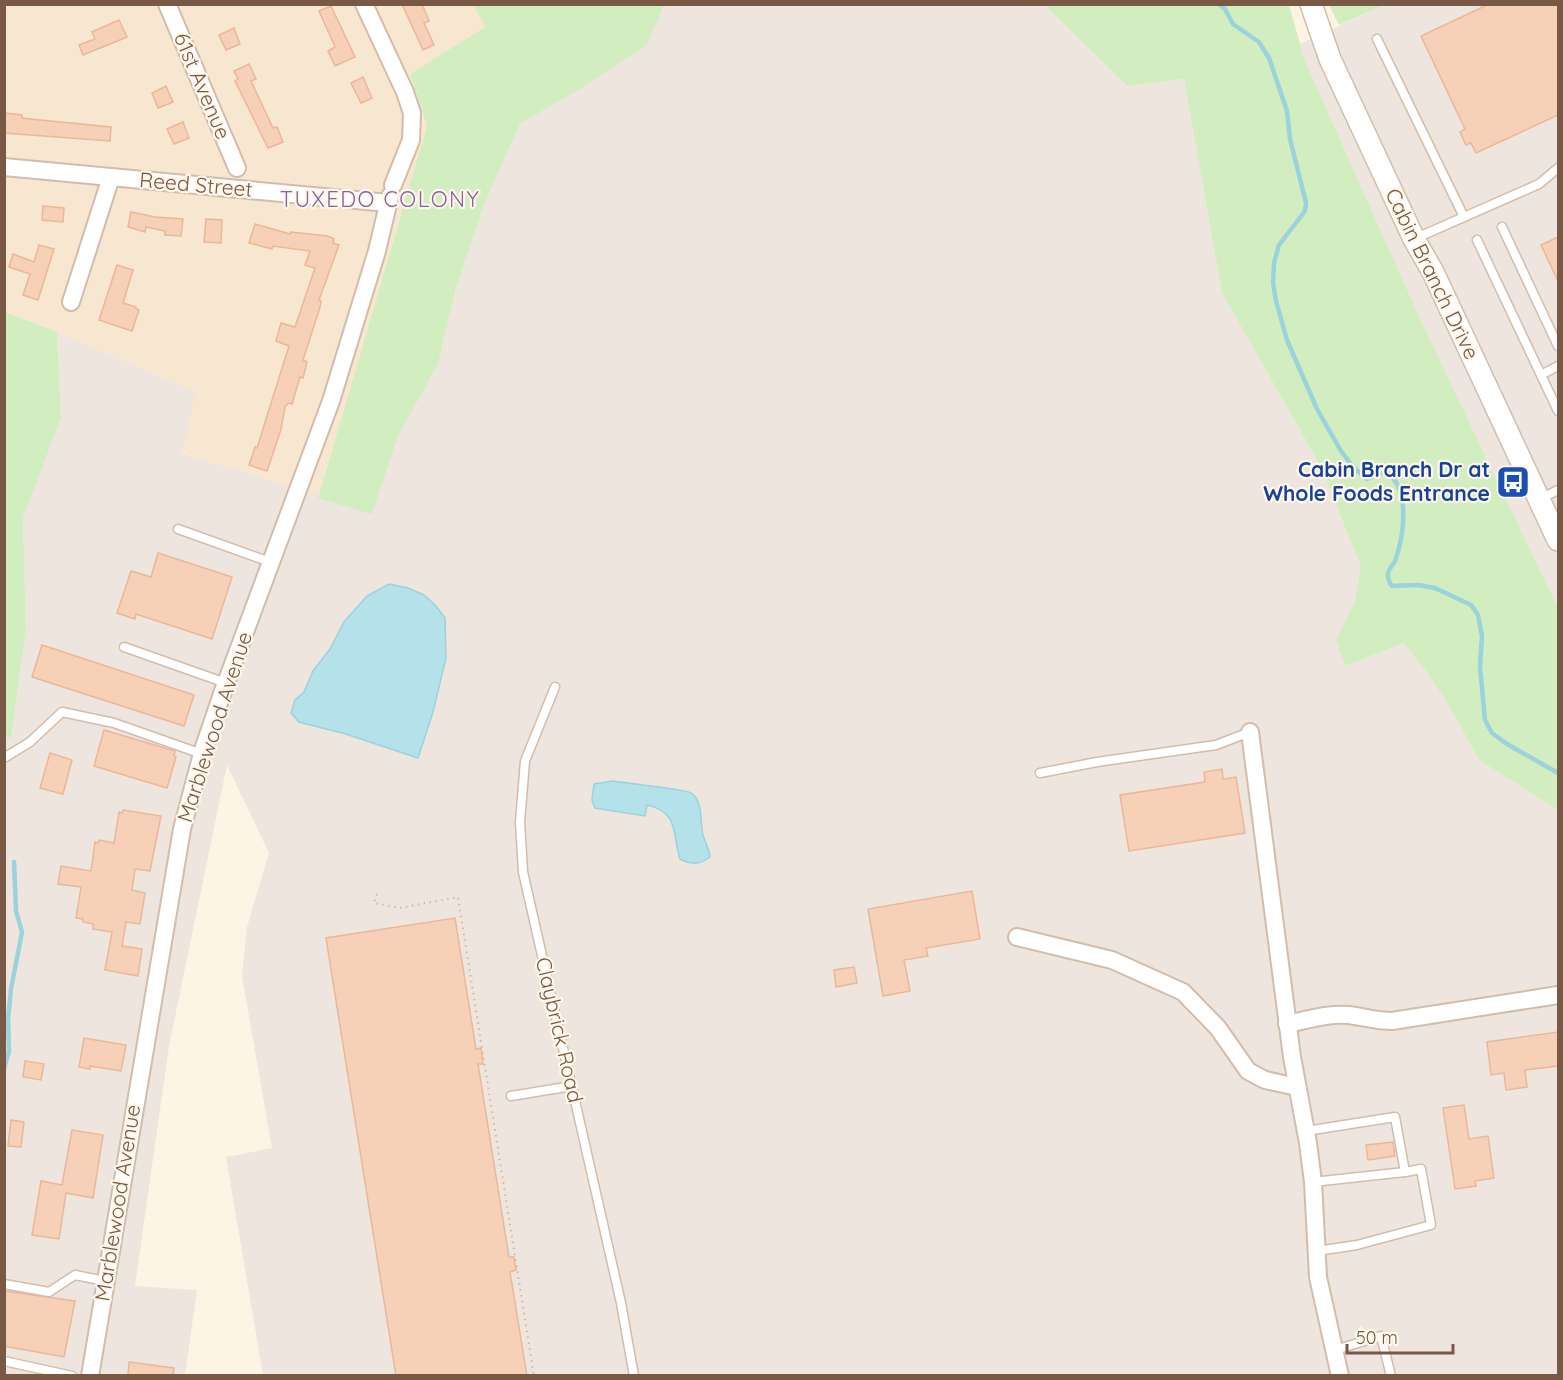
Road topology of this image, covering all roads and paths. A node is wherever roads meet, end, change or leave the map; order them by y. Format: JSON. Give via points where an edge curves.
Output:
{"nodes":[{"id":1,"x":167,"y":4,"type":"edge"},
{"id":2,"x":364,"y":4,"type":"edge"},
{"id":3,"x":1311,"y":4,"type":"edge"},
{"id":4,"x":1377,"y":39,"type":"dead end"},
{"id":5,"x":4,"y":167,"type":"edge"},
{"id":6,"x":237,"y":168,"type":"dead end"},
{"id":7,"x":1558,"y":168,"type":"edge"},
{"id":8,"x":111,"y":177,"type":"junction"},
{"id":9,"x":390,"y":195,"type":"junction"},
{"id":10,"x":1464,"y":217,"type":"junction"},
{"id":11,"x":1502,"y":227,"type":"dead end"},
{"id":12,"x":1414,"y":239,"type":"junction"},
{"id":13,"x":1477,"y":240,"type":"dead end"},
{"id":14,"x":71,"y":302,"type":"dead end"},
{"id":15,"x":1558,"y":346,"type":"edge"},
{"id":16,"x":1558,"y":366,"type":"edge"},
{"id":17,"x":1541,"y":375,"type":"junction"},
{"id":18,"x":1558,"y":411,"type":"edge"},
{"id":19,"x":1549,"y":494,"type":"edge"},
{"id":20,"x":178,"y":529,"type":"dead end"},
{"id":21,"x":1558,"y":540,"type":"edge"},
{"id":22,"x":270,"y":562,"type":"junction"},
{"id":23,"x":124,"y":647,"type":"dead end"},
{"id":24,"x":226,"y":682,"type":"junction"},
{"id":25,"x":555,"y":687,"type":"dead end"},
{"id":26,"x":1250,"y":732,"type":"joint"},
{"id":27,"x":202,"y":754,"type":"junction"},
{"id":28,"x":4,"y":758,"type":"edge"},
{"id":29,"x":1040,"y":773,"type":"dead end"},
{"id":30,"x":377,"y":894,"type":"dead end"},
{"id":31,"x":1017,"y":937,"type":"dead end"},
{"id":32,"x":1558,"y":995,"type":"edge"},
{"id":33,"x":1287,"y":1024,"type":"junction"},
{"id":34,"x":572,"y":1086,"type":"junction"},
{"id":35,"x":1298,"y":1087,"type":"junction"},
{"id":36,"x":512,"y":1096,"type":"dead end"},
{"id":37,"x":1306,"y":1131,"type":"junction"},
{"id":38,"x":1405,"y":1172,"type":"junction"},
{"id":39,"x":1313,"y":1182,"type":"junction"},
{"id":40,"x":1317,"y":1251,"type":"junction"},
{"id":41,"x":105,"y":1281,"type":"junction"},
{"id":42,"x":4,"y":1284,"type":"edge"},
{"id":43,"x":1335,"y":1350,"type":"junction"},
{"id":44,"x":4,"y":1361,"type":"edge"},
{"id":45,"x":72,"y":1376,"type":"edge"},
{"id":46,"x":90,"y":1376,"type":"edge"},
{"id":47,"x":534,"y":1376,"type":"edge"},
{"id":48,"x":634,"y":1376,"type":"edge"},
{"id":49,"x":1340,"y":1376,"type":"edge"},
{"id":50,"x":1391,"y":1376,"type":"edge"}],
"edges":[{"from":1,"to":6,"type":"street","name":"61st Avenue"},
{"from":2,"to":9,"type":"street","name":"Marblewood Avenue","via":[[412,113],[408,151]]},
{"from":3,"to":12,"type":"street","name":"Cabin Branch Drive","via":[[1330,59]]},
{"from":4,"to":10,"type":"lane"},
{"from":5,"to":8,"type":"street","name":"Reed Street"},
{"from":7,"to":10,"type":"lane","via":[[1539,184]]},
{"from":8,"to":9,"type":"street","name":"Reed Street"},
{"from":8,"to":14,"type":"street"},
{"from":9,"to":22,"type":"street","name":"Marblewood Avenue","via":[[331,401]]},
{"from":10,"to":12,"type":"lane"},
{"from":11,"to":15,"type":"lane"},
{"from":12,"to":19,"type":"street","name":"Cabin Branch Drive"},
{"from":13,"to":17,"type":"lane"},
{"from":16,"to":17,"type":"lane"},
{"from":17,"to":18,"type":"lane"},
{"from":19,"to":21,"type":"street","name":"Cabin Branch Drive"},
{"from":20,"to":22,"type":"lane"},
{"from":22,"to":24,"type":"street","name":"Marblewood Avenue"},
{"from":23,"to":24,"type":"lane"},
{"from":24,"to":27,"type":"street","name":"Marblewood Avenue"},
{"from":25,"to":34,"type":"lane","name":"Claybrick Road","via":[[525,761],[520,822],[523,872]]},
{"from":26,"to":29,"type":"lane","via":[[1216,745]]},
{"from":26,"to":33,"type":"street"},
{"from":27,"to":28,"type":"lane","via":[[114,723],[62,712],[30,742]]},
{"from":27,"to":41,"type":"street","name":"Marblewood Avenue","via":[[182,830]]},
{"from":30,"to":47,"type":"path","via":[[374,903],[400,908],[458,897]]},
{"from":31,"to":35,"type":"street","via":[[1112,960],[1183,992],[1218,1029],[1248,1071],[1266,1080]]},
{"from":32,"to":33,"type":"street","via":[[1392,1021],[1347,1015]]},
{"from":33,"to":35,"type":"street"},
{"from":34,"to":36,"type":"lane"},
{"from":34,"to":48,"type":"lane","name":"Claybrick Road"},
{"from":35,"to":37,"type":"street"},
{"from":37,"to":38,"type":"lane","via":[[1395,1117]]},
{"from":37,"to":39,"type":"street"},
{"from":38,"to":39,"type":"lane"},
{"from":38,"to":40,"type":"lane","via":[[1421,1169],[1431,1225],[1357,1245]]},
{"from":39,"to":40,"type":"street"},
{"from":40,"to":43,"type":"street","via":[[1318,1277]]},
{"from":41,"to":42,"type":"lane","via":[[75,1275],[49,1292]]},
{"from":41,"to":46,"type":"street","name":"Marblewood Avenue"},
{"from":43,"to":49,"type":"street"},
{"from":43,"to":50,"type":"lane","via":[[1381,1336]]},
{"from":44,"to":45,"type":"lane"}]}
